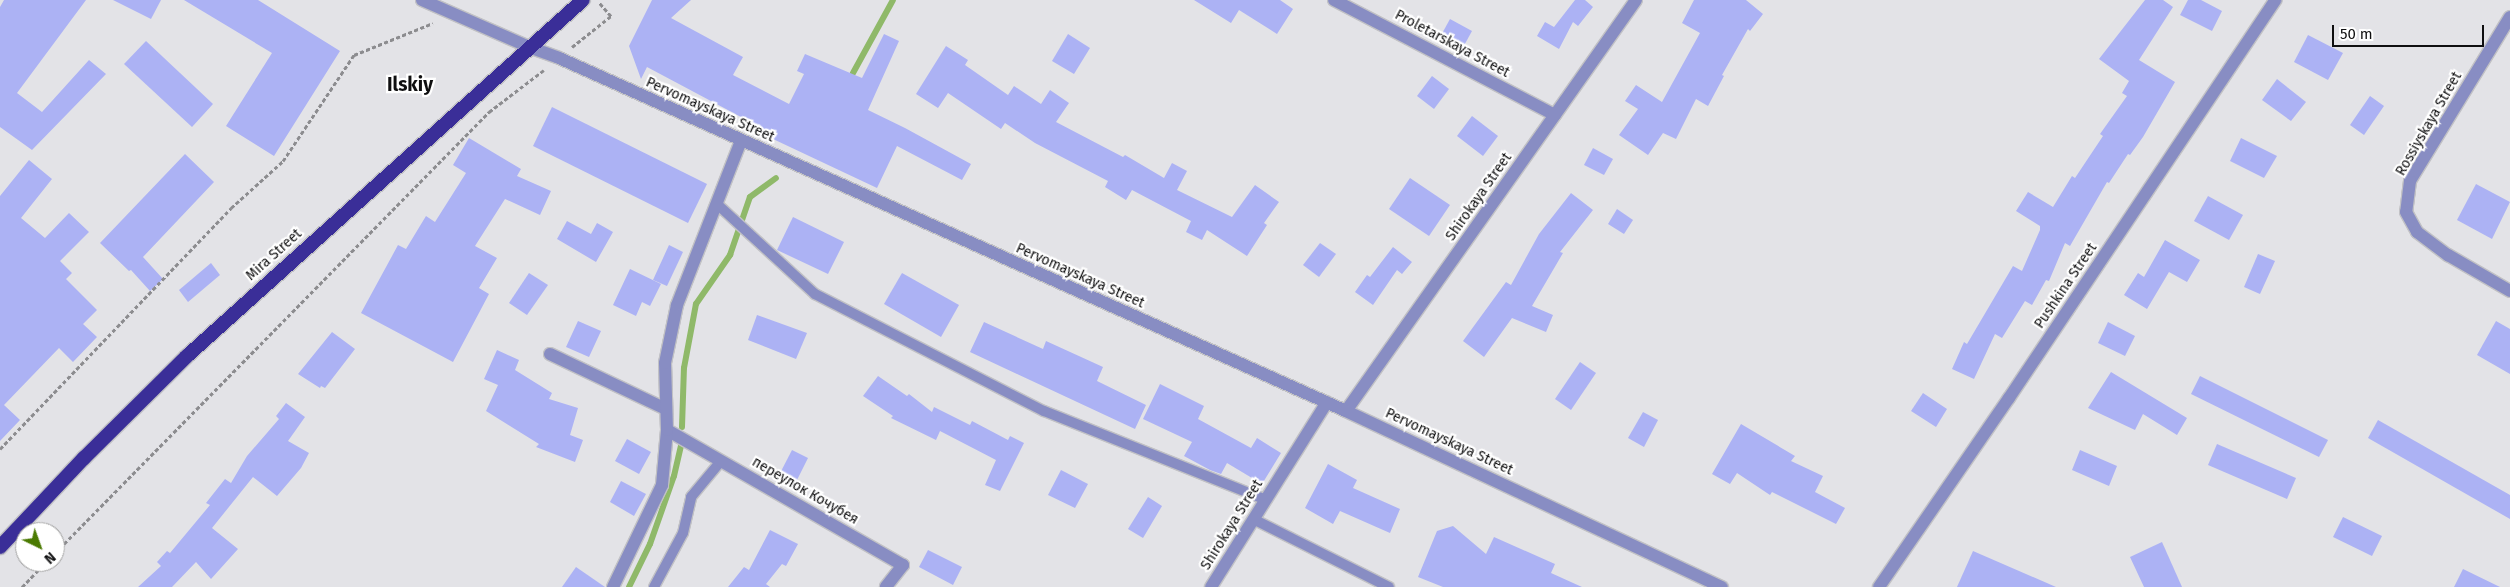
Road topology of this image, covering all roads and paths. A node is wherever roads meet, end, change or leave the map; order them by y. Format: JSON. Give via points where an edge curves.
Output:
{"nodes":[{"id":1,"x":422,"y":0,"type":"edge"},
{"id":2,"x":583,"y":0,"type":"edge"},
{"id":3,"x":596,"y":0,"type":"edge"},
{"id":4,"x":1334,"y":0,"type":"edge"},
{"id":5,"x":1636,"y":0,"type":"edge"},
{"id":6,"x":2275,"y":0,"type":"edge"},
{"id":7,"x":453,"y":15,"type":"junction"},
{"id":8,"x":2510,"y":17,"type":"edge"},
{"id":9,"x":529,"y":47,"type":"junction"},
{"id":10,"x":560,"y":58,"type":"junction"},
{"id":11,"x":1555,"y":115,"type":"junction"},
{"id":12,"x":742,"y":141,"type":"junction"},
{"id":13,"x":717,"y":204,"type":"junction"},
{"id":14,"x":2510,"y":291,"type":"edge"},
{"id":15,"x":550,"y":354,"type":"dead end"},
{"id":16,"x":1327,"y":402,"type":"junction"},
{"id":17,"x":666,"y":409,"type":"junction"},
{"id":18,"x":1346,"y":411,"type":"junction"},
{"id":19,"x":667,"y":430,"type":"junction"},
{"id":20,"x":0,"y":449,"type":"edge"},
{"id":21,"x":721,"y":461,"type":"junction"},
{"id":22,"x":1266,"y":500,"type":"junction"},
{"id":23,"x":1254,"y":519,"type":"junction"},
{"id":24,"x":65,"y":543,"type":"edge"},
{"id":25,"x":0,"y":547,"type":"edge"},
{"id":26,"x":36,"y":572,"type":"edge"},
{"id":27,"x":22,"y":587,"type":"edge"},
{"id":28,"x":613,"y":587,"type":"edge"},
{"id":29,"x":654,"y":587,"type":"edge"},
{"id":30,"x":886,"y":587,"type":"edge"},
{"id":31,"x":1211,"y":587,"type":"edge"},
{"id":32,"x":1389,"y":587,"type":"edge"},
{"id":33,"x":1722,"y":587,"type":"edge"},
{"id":34,"x":1879,"y":587,"type":"edge"}],
"edges":[{"from":1,"to":7,"type":"street","name":"Pervomayskaya Street"},
{"from":2,"to":9,"type":"highway","name":"Mira Street"},
{"from":3,"to":10,"type":"path","via":[[611,16]]},
{"from":4,"to":11,"type":"street","name":"Proletarskaya Street"},
{"from":5,"to":11,"type":"street","name":"Shirokaya Street"},
{"from":6,"to":34,"type":"street","name":"Pushkina Street"},
{"from":7,"to":9,"type":"street","name":"Pervomayskaya Street"},
{"from":7,"to":20,"type":"path","via":[[354,55],[283,161],[232,208]]},
{"from":8,"to":14,"type":"street","name":"Rossiyskaya Street","via":[[2410,181],[2406,212],[2418,232],[2448,255]]},
{"from":9,"to":10,"type":"street","name":"Pervomayskaya Street"},
{"from":9,"to":25,"type":"highway","name":"Mira Street","via":[[187,356]]},
{"from":10,"to":12,"type":"street","name":"Pervomayskaya Street"},
{"from":10,"to":24,"type":"path","via":[[489,112]]},
{"from":11,"to":18,"type":"street","name":"Shirokaya Street"},
{"from":12,"to":13,"type":"street"},
{"from":12,"to":16,"type":"street","name":"Pervomayskaya Street"},
{"from":13,"to":17,"type":"street","via":[[677,305],[665,363]]},
{"from":13,"to":22,"type":"lane","via":[[815,294],[1044,411]]},
{"from":15,"to":17,"type":"street"},
{"from":16,"to":18,"type":"street","name":"Pervomayskaya Street"},
{"from":16,"to":22,"type":"street","name":"Shirokaya Street"},
{"from":17,"to":19,"type":"street"},
{"from":18,"to":33,"type":"street","name":"Pervomayskaya Street"},
{"from":19,"to":21,"type":"street","name":"переулок Кочубея"},
{"from":19,"to":28,"type":"street","via":[[662,485]]},
{"from":21,"to":29,"type":"lane","via":[[691,497],[683,533]]},
{"from":21,"to":30,"type":"street","name":"переулок Кочубея","via":[[903,565]]},
{"from":22,"to":23,"type":"street","name":"Shirokaya Street"},
{"from":23,"to":31,"type":"street","name":"Shirokaya Street"},
{"from":23,"to":32,"type":"lane"},
{"from":26,"to":27,"type":"path"}]}
